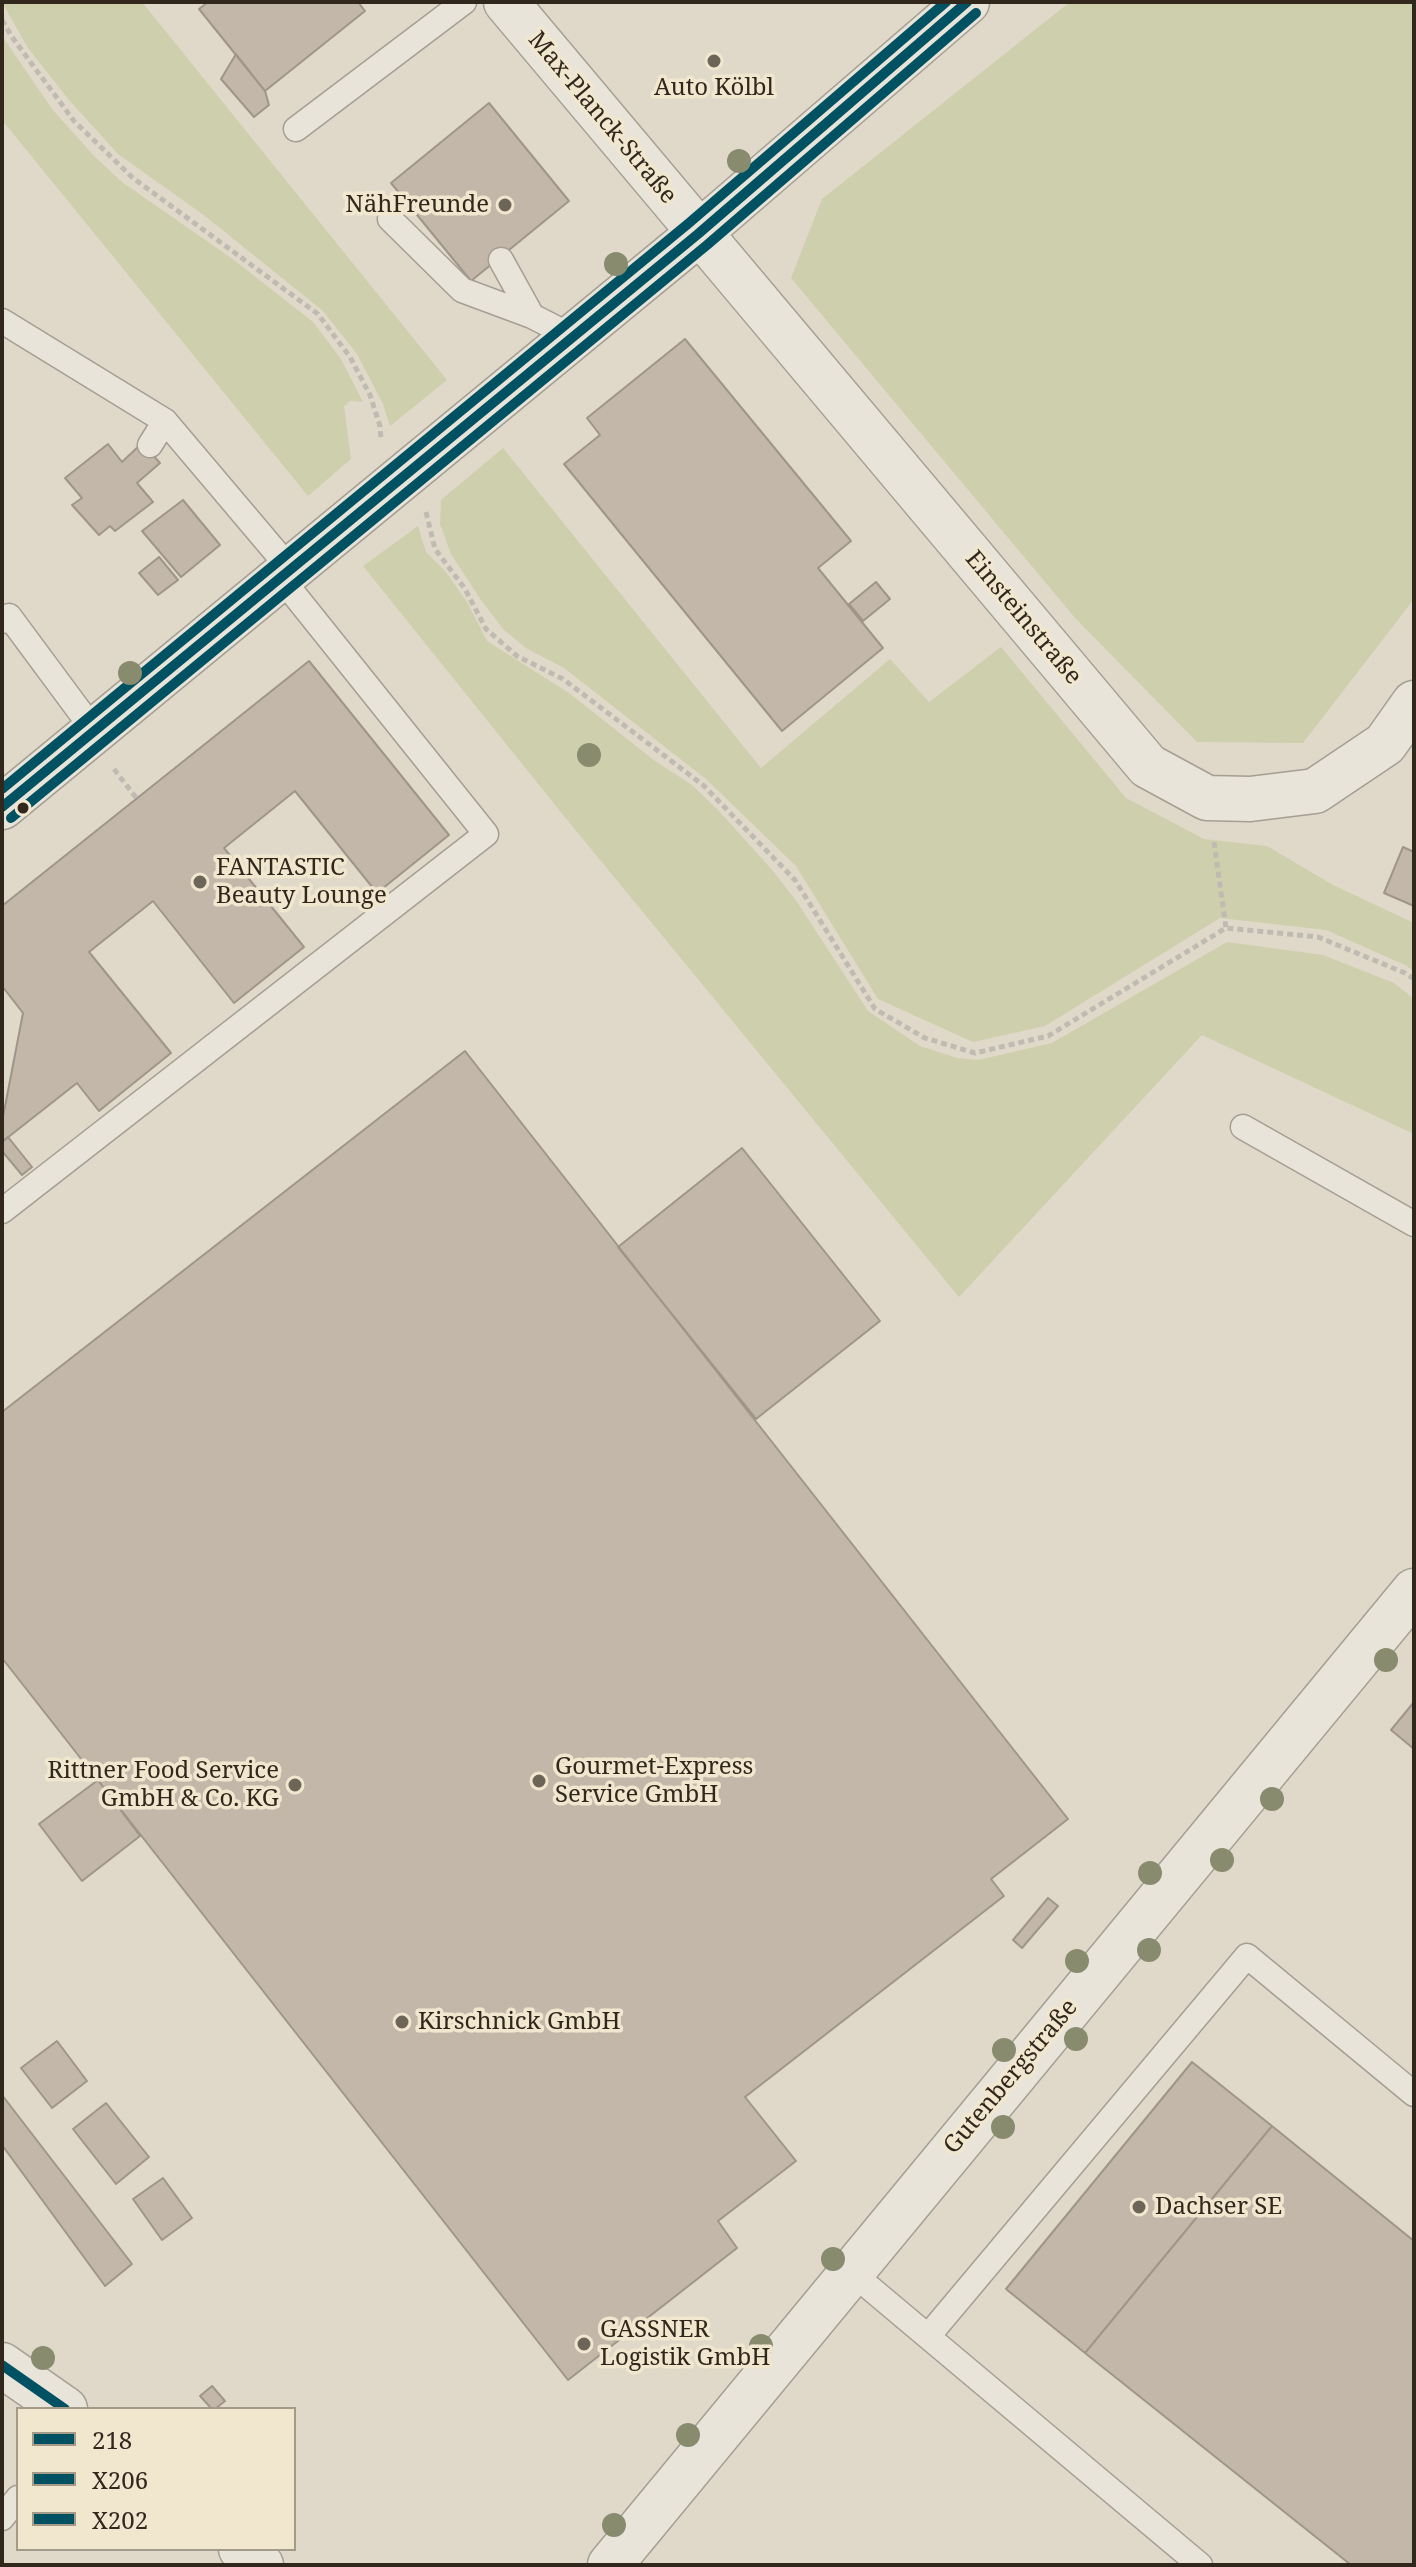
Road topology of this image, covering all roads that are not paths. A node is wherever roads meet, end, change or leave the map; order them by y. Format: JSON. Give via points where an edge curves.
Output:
{"nodes":[{"id":1,"x":464,"y":2,"type":"edge"},
{"id":2,"x":506,"y":2,"type":"edge"},
{"id":3,"x":967,"y":2,"type":"edge"},
{"id":4,"x":296,"y":129,"type":"dead end"},
{"id":5,"x":390,"y":219,"type":"dead end"},
{"id":6,"x":698,"y":234,"type":"junction"},
{"id":7,"x":501,"y":260,"type":"dead end"},
{"id":8,"x":532,"y":316,"type":"junction"},
{"id":9,"x":2,"y":321,"type":"edge"},
{"id":10,"x":573,"y":337,"type":"junction"},
{"id":11,"x":165,"y":421,"type":"junction"},
{"id":12,"x":150,"y":445,"type":"dead end"},
{"id":13,"x":286,"y":574,"type":"junction"},
{"id":14,"x":2,"y":621,"type":"edge"},
{"id":15,"x":1414,"y":703,"type":"edge"},
{"id":16,"x":104,"y":750,"type":"junction"},
{"id":17,"x":2,"y":807,"type":"edge"},
{"id":18,"x":1243,"y":1127,"type":"dead end"},
{"id":19,"x":2,"y":1211,"type":"edge"},
{"id":20,"x":1414,"y":1224,"type":"edge"},
{"id":21,"x":1414,"y":1591,"type":"edge"},
{"id":22,"x":1414,"y":2094,"type":"edge"},
{"id":23,"x":851,"y":2272,"type":"junction"},
{"id":24,"x":929,"y":2335,"type":"junction"},
{"id":25,"x":2,"y":2365,"type":"edge"},
{"id":26,"x":62,"y":2407,"type":"edge"},
{"id":27,"x":16,"y":2500,"type":"edge"},
{"id":28,"x":2,"y":2518,"type":"edge"},
{"id":29,"x":244,"y":2551,"type":"edge"},
{"id":30,"x":261,"y":2565,"type":"edge"},
{"id":31,"x":610,"y":2565,"type":"edge"},
{"id":32,"x":1200,"y":2565,"type":"edge"}],
"edges":[{"from":1,"to":4,"type":"lane"},
{"from":2,"to":6,"type":"street","name":"Max-Planck-Straße"},
{"from":3,"to":6,"type":"street"},
{"from":5,"to":8,"type":"lane","via":[[462,290]]},
{"from":6,"to":10,"type":"street"},
{"from":6,"to":15,"type":"street","name":"Einsteinstraße","via":[[1148,766],[1207,798],[1315,791],[1385,744]]},
{"from":7,"to":8,"type":"lane"},
{"from":8,"to":10,"type":"lane"},
{"from":9,"to":11,"type":"lane"},
{"from":10,"to":13,"type":"street"},
{"from":11,"to":12,"type":"lane"},
{"from":11,"to":13,"type":"lane"},
{"from":13,"to":16,"type":"street"},
{"from":13,"to":19,"type":"lane","via":[[486,834]]},
{"from":14,"to":16,"type":"lane","via":[[9,616]]},
{"from":16,"to":17,"type":"street"},
{"from":18,"to":20,"type":"lane"},
{"from":21,"to":23,"type":"street","name":"Gutenbergstraße"},
{"from":22,"to":24,"type":"lane","via":[[1247,1956]]},
{"from":23,"to":24,"type":"lane"},
{"from":23,"to":31,"type":"street","name":"Gutenbergstraße"},
{"from":24,"to":32,"type":"lane"},
{"from":25,"to":26,"type":"street"},
{"from":27,"to":28,"type":"lane"},
{"from":29,"to":30,"type":"street"}]}
